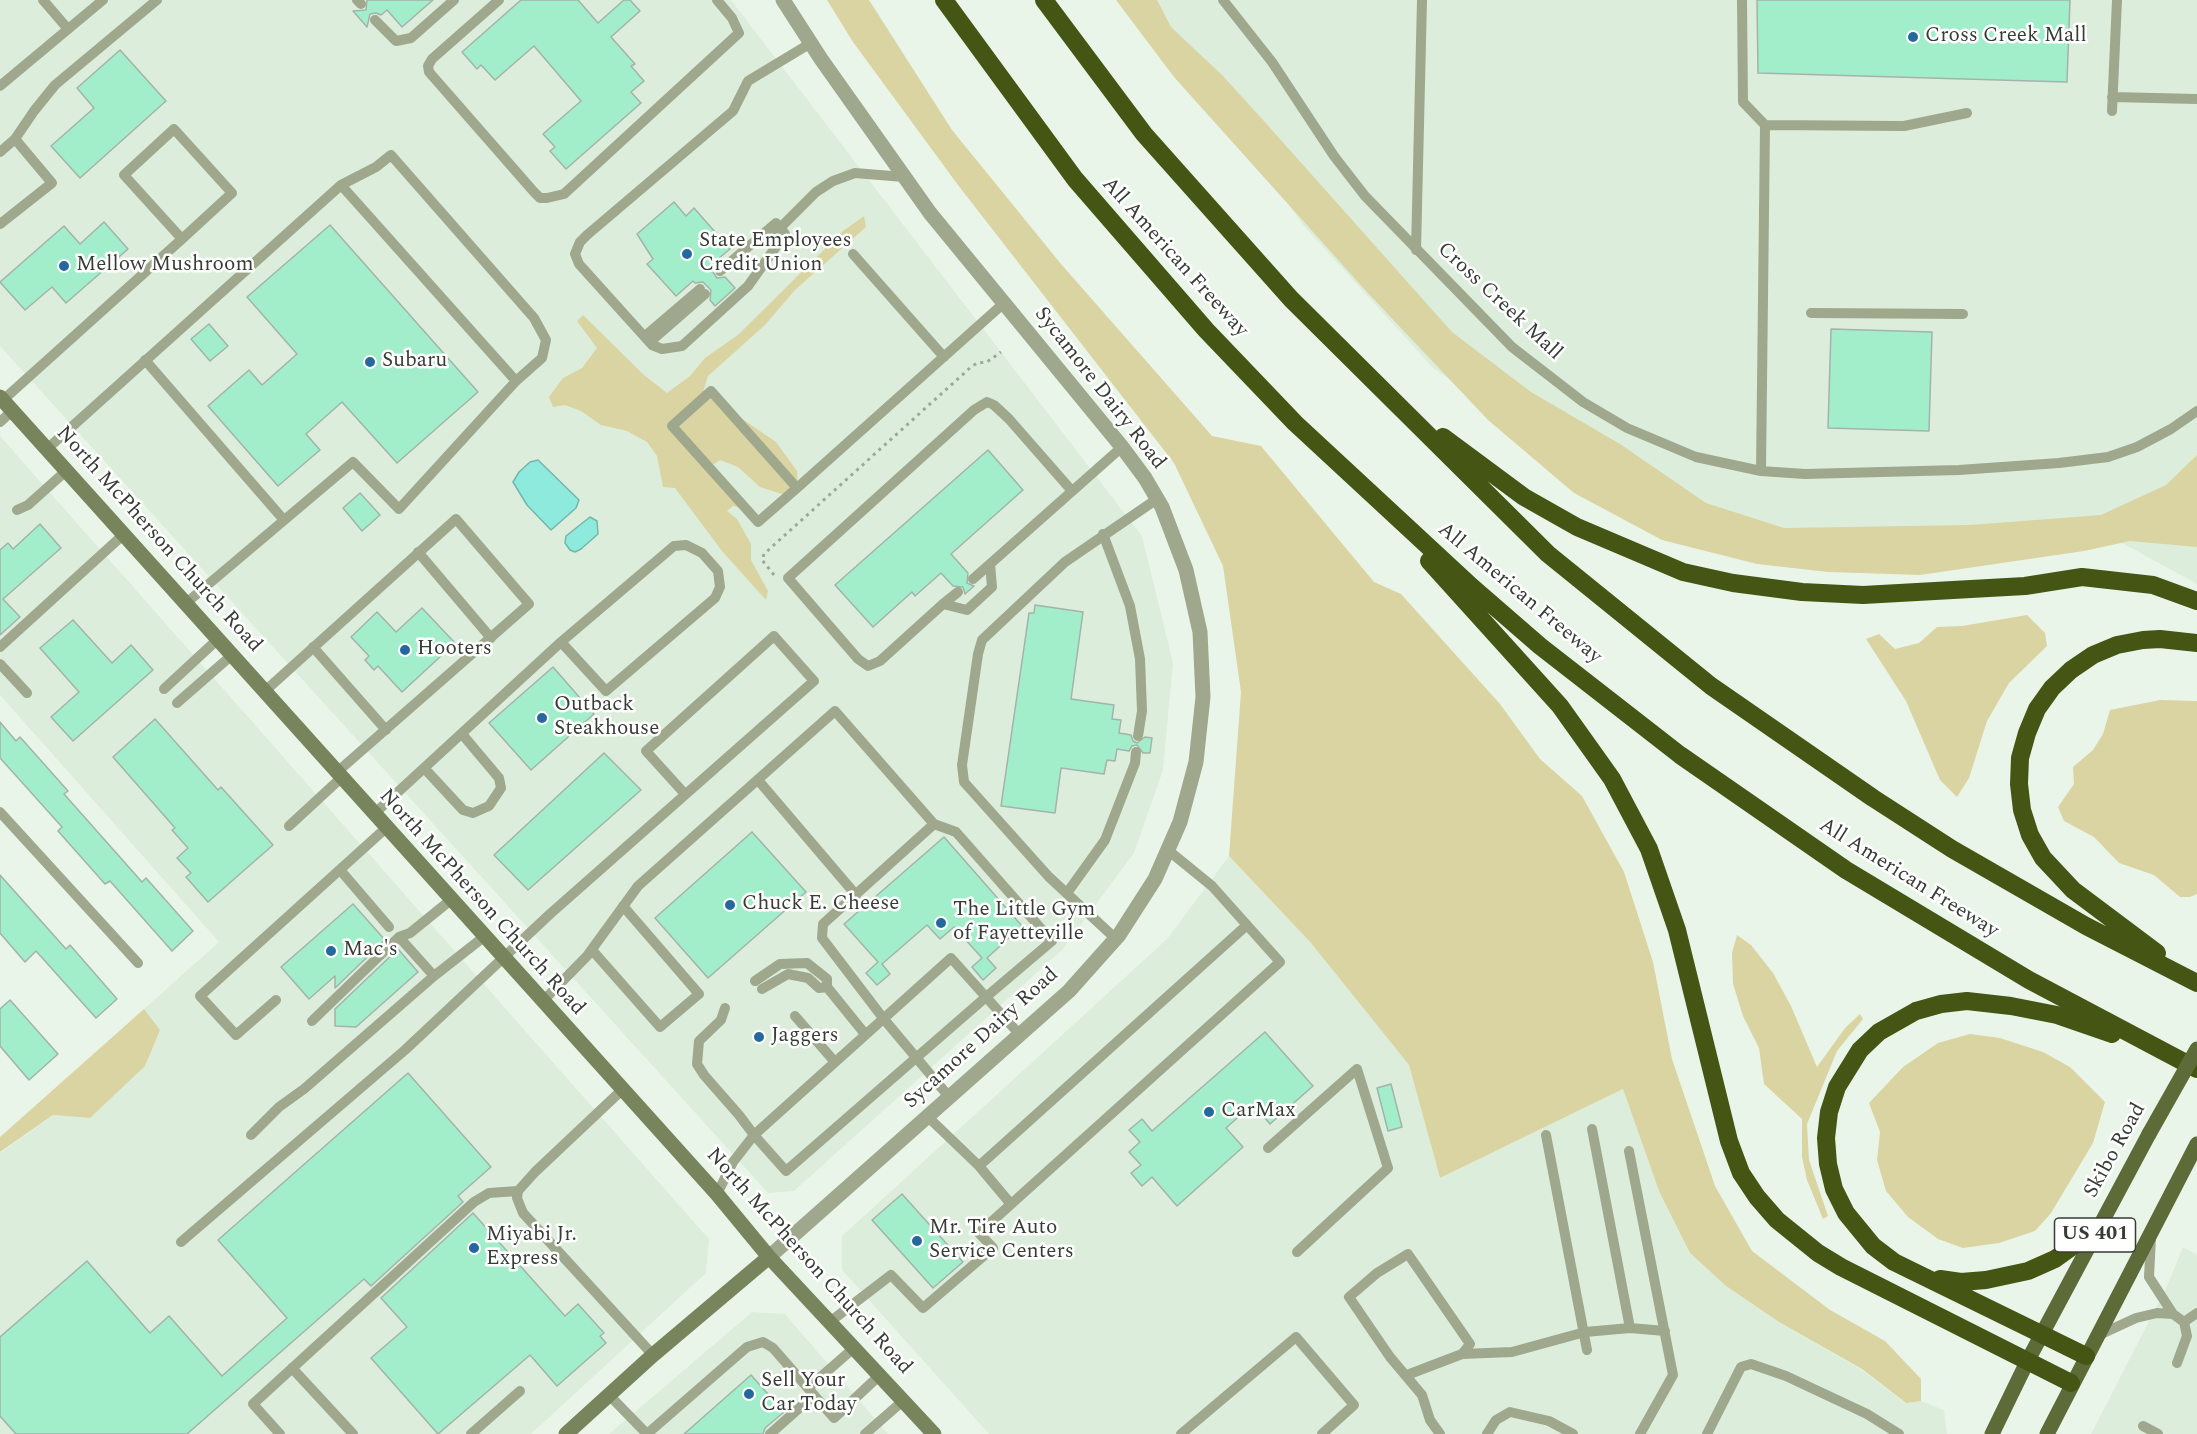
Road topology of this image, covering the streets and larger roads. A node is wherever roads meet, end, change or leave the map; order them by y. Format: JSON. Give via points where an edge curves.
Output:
{"nodes":[{"id":1,"x":783,"y":0,"type":"edge"},
{"id":2,"x":944,"y":0,"type":"edge"},
{"id":3,"x":1044,"y":0,"type":"edge"},
{"id":4,"x":1368,"y":378,"type":"junction"},
{"id":5,"x":5,"y":402,"type":"edge"},
{"id":6,"x":1344,"y":469,"type":"junction"},
{"id":7,"x":2197,"y":601,"type":"edge"},
{"id":8,"x":2197,"y":643,"type":"edge"},
{"id":9,"x":2197,"y":983,"type":"edge"},
{"id":10,"x":2160,"y":1049,"type":"junction"},
{"id":11,"x":2197,"y":1049,"type":"edge"},
{"id":12,"x":2197,"y":1069,"type":"edge"},
{"id":13,"x":2194,"y":1150,"type":"edge"},
{"id":14,"x":2098,"y":1228,"type":"junction"},
{"id":15,"x":769,"y":1257,"type":"junction"},
{"id":16,"x":1918,"y":1273,"type":"junction"},
{"id":17,"x":2041,"y":1336,"type":"junction"},
{"id":18,"x":2086,"y":1356,"type":"junction"},
{"id":19,"x":2027,"y":1362,"type":"junction"},
{"id":20,"x":2071,"y":1383,"type":"junction"},
{"id":21,"x":566,"y":1434,"type":"edge"},
{"id":22,"x":934,"y":1434,"type":"edge"},
{"id":23,"x":1992,"y":1434,"type":"edge"},
{"id":24,"x":2047,"y":1434,"type":"edge"}],
"edges":[{"from":1,"to":15,"type":"street","name":"Sycamore Dairy Road","via":[[930,213],[1122,447],[1157,499],[1186,570],[1200,632],[1203,697],[1196,762],[1180,822],[1155,879],[1116,939],[1069,991]]},
{"from":2,"to":6,"type":"highway","name":"All American Freeway","via":[[1075,179],[1206,330]]},
{"from":3,"to":4,"type":"highway","via":[[1144,134],[1291,299]]},
{"from":4,"to":7,"type":"highway","via":[[1524,497],[1576,527],[1683,572],[1733,584],[1863,595],[2025,586],[2082,577],[2152,585]]},
{"from":4,"to":9,"type":"highway","via":[[1548,554],[1711,686],[1952,849],[2086,926]]},
{"from":5,"to":15,"type":"main road","name":"North McPherson Church Road","via":[[717,1194]]},
{"from":6,"to":10,"type":"highway","name":"All American Freeway","via":[[1540,646],[1680,755],[1903,905],[2030,980]]},
{"from":6,"to":19,"type":"highway","via":[[1560,706],[1612,779],[1649,849],[1677,930],[1729,1140],[1741,1173],[1757,1197],[1777,1220],[1818,1253]]},
{"from":8,"to":9,"type":"highway","via":[[2160,639],[2126,643],[2093,655],[2071,669],[2037,709],[2026,733],[2019,784],[2030,835],[2054,872]]},
{"from":10,"to":12,"type":"highway","name":"All American Freeway"},
{"from":10,"to":16,"type":"highway","via":[[2057,1015],[1967,1002],[1916,1011],[1879,1032],[1860,1050],[1837,1087],[1828,1121],[1828,1164],[1838,1197],[1861,1234],[1894,1262]]},
{"from":11,"to":14,"type":"main road","name":"Skibo Road","number":"US 401","bridge":true},
{"from":13,"to":18,"type":"main road","number":"US 401"},
{"from":14,"to":16,"type":"highway","via":[[2055,1259],[2028,1271],[1960,1282]]},
{"from":14,"to":17,"type":"main road","name":"Skibo Road","number":"US 401"},
{"from":15,"to":21,"type":"main road","name":"Sycamore Dairy Road","via":[[653,1354]]},
{"from":15,"to":22,"type":"main road","name":"North McPherson Church Road"},
{"from":16,"to":17,"type":"highway"},
{"from":17,"to":18,"type":"highway"},
{"from":17,"to":19,"type":"main road","name":"Skibo Road","number":"US 401"},
{"from":18,"to":20,"type":"main road","number":"US 401"},
{"from":19,"to":20,"type":"highway"},
{"from":19,"to":23,"type":"main road","name":"Skibo Road","number":"US 401"},
{"from":20,"to":24,"type":"main road","number":"US 401"}]}
